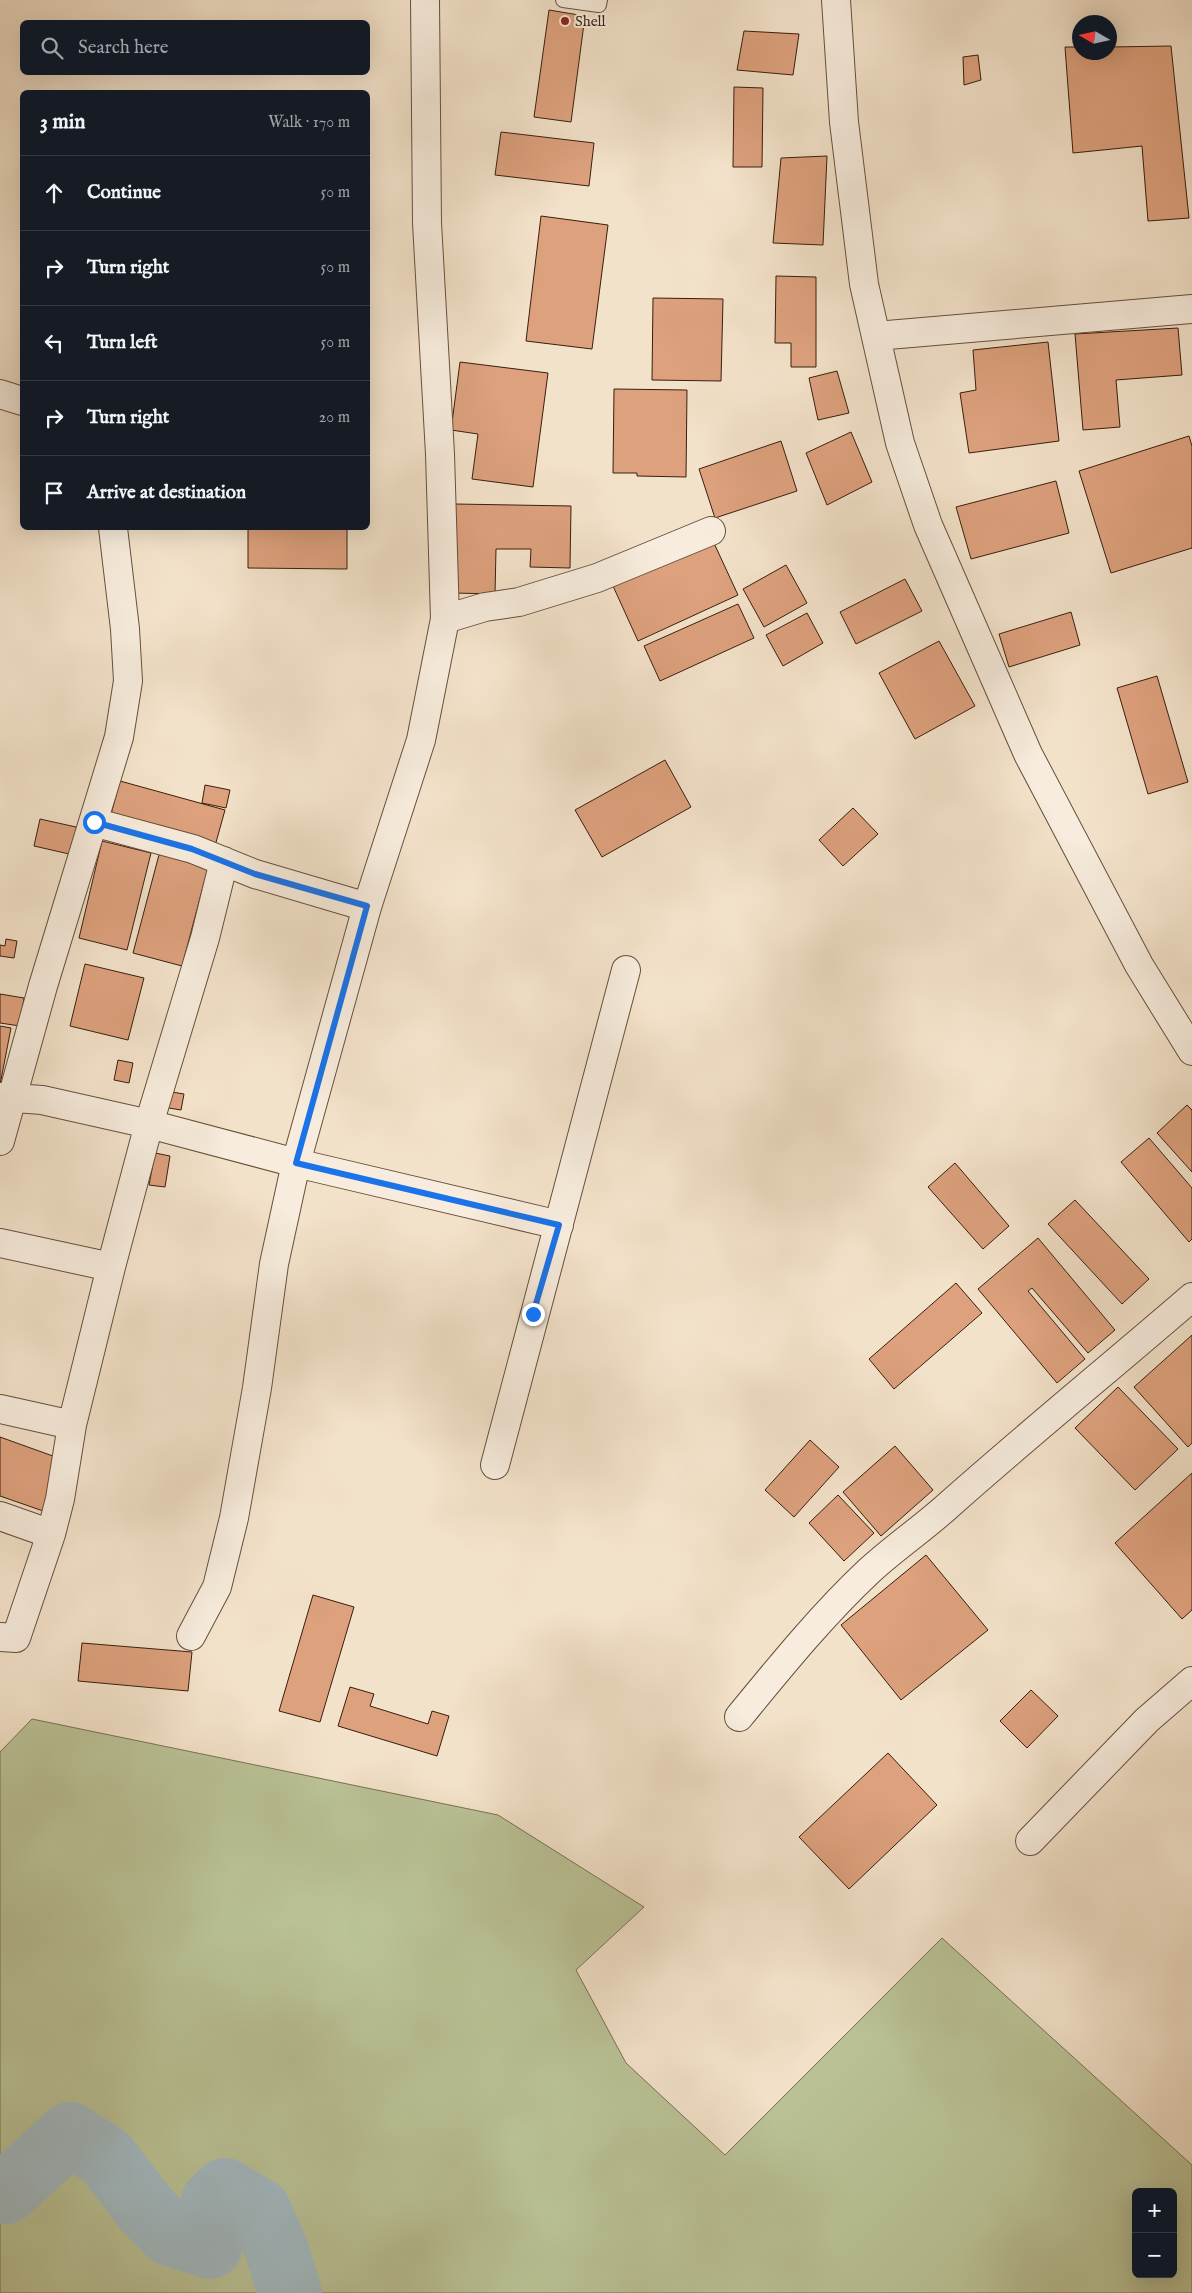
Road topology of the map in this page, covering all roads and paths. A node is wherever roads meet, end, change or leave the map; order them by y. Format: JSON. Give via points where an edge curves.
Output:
{"nodes":[{"id":1,"x":424,"y":0,"type":"edge"},
{"id":2,"x":563,"y":0,"type":"edge"},
{"id":3,"x":600,"y":0,"type":"edge"},
{"id":4,"x":836,"y":0,"type":"edge"},
{"id":5,"x":1192,"y":309,"type":"edge"},
{"id":6,"x":876,"y":336,"type":"junction"},
{"id":7,"x":0,"y":394,"type":"edge"},
{"id":8,"x":20,"y":400,"type":"edge"},
{"id":9,"x":113,"y":530,"type":"edge"},
{"id":10,"x":711,"y":531,"type":"dead end"},
{"id":11,"x":445,"y":619,"type":"junction"},
{"id":12,"x":94,"y":822,"type":"junction"},
{"id":13,"x":224,"y":861,"type":"junction"},
{"id":14,"x":367,"y":906,"type":"junction"},
{"id":15,"x":626,"y":970,"type":"dead end"},
{"id":16,"x":1191,"y":1046,"type":"edge"},
{"id":17,"x":6,"y":1097,"type":"edge"},
{"id":18,"x":149,"y":1124,"type":"junction"},
{"id":19,"x":0,"y":1140,"type":"edge"},
{"id":20,"x":296,"y":1163,"type":"junction"},
{"id":21,"x":559,"y":1225,"type":"junction"},
{"id":22,"x":0,"y":1243,"type":"edge"},
{"id":23,"x":111,"y":1267,"type":"junction"},
{"id":24,"x":1192,"y":1297,"type":"edge"},
{"id":25,"x":0,"y":1409,"type":"edge"},
{"id":26,"x":72,"y":1425,"type":"junction"},
{"id":27,"x":495,"y":1464,"type":"dead end"},
{"id":28,"x":0,"y":1516,"type":"edge"},
{"id":29,"x":51,"y":1534,"type":"junction"},
{"id":30,"x":191,"y":1636,"type":"dead end"},
{"id":31,"x":0,"y":1637,"type":"edge"},
{"id":32,"x":1192,"y":1682,"type":"edge"},
{"id":33,"x":739,"y":1717,"type":"dead end"},
{"id":34,"x":1030,"y":1841,"type":"dead end"}],
"edges":[{"from":1,"to":11,"type":"street","via":[[427,223]]},
{"from":2,"to":3,"type":"lane","via":[[599,5]]},
{"from":4,"to":6,"type":"street","via":[[844,122],[864,284]]},
{"from":5,"to":6,"type":"street"},
{"from":6,"to":16,"type":"street","via":[[900,443],[928,526],[1020,736],[1139,965]]},
{"from":7,"to":8,"type":"street"},
{"from":9,"to":12,"type":"street","via":[[128,681],[119,737]]},
{"from":10,"to":11,"type":"street","via":[[597,578],[519,602],[485,607]]},
{"from":11,"to":14,"type":"street","via":[[421,740]]},
{"from":12,"to":13,"type":"street"},
{"from":12,"to":17,"type":"street"},
{"from":13,"to":14,"type":"street","via":[[255,874]]},
{"from":13,"to":18,"type":"street","via":[[205,938]]},
{"from":14,"to":20,"type":"street"},
{"from":15,"to":21,"type":"street"},
{"from":17,"to":18,"type":"street","via":[[42,1100]]},
{"from":17,"to":19,"type":"street"},
{"from":18,"to":20,"type":"street"},
{"from":18,"to":23,"type":"street"},
{"from":20,"to":21,"type":"street"},
{"from":20,"to":30,"type":"street","via":[[274,1264],[234,1518],[217,1587]]},
{"from":21,"to":27,"type":"street"},
{"from":22,"to":23,"type":"street"},
{"from":23,"to":26,"type":"street"},
{"from":24,"to":33,"type":"street","via":[[870,1571],[787,1659]]},
{"from":25,"to":26,"type":"street"},
{"from":26,"to":29,"type":"street"},
{"from":28,"to":29,"type":"street"},
{"from":29,"to":31,"type":"street","via":[[16,1638]]},
{"from":32,"to":34,"type":"street","via":[[1147,1720]]}]}
